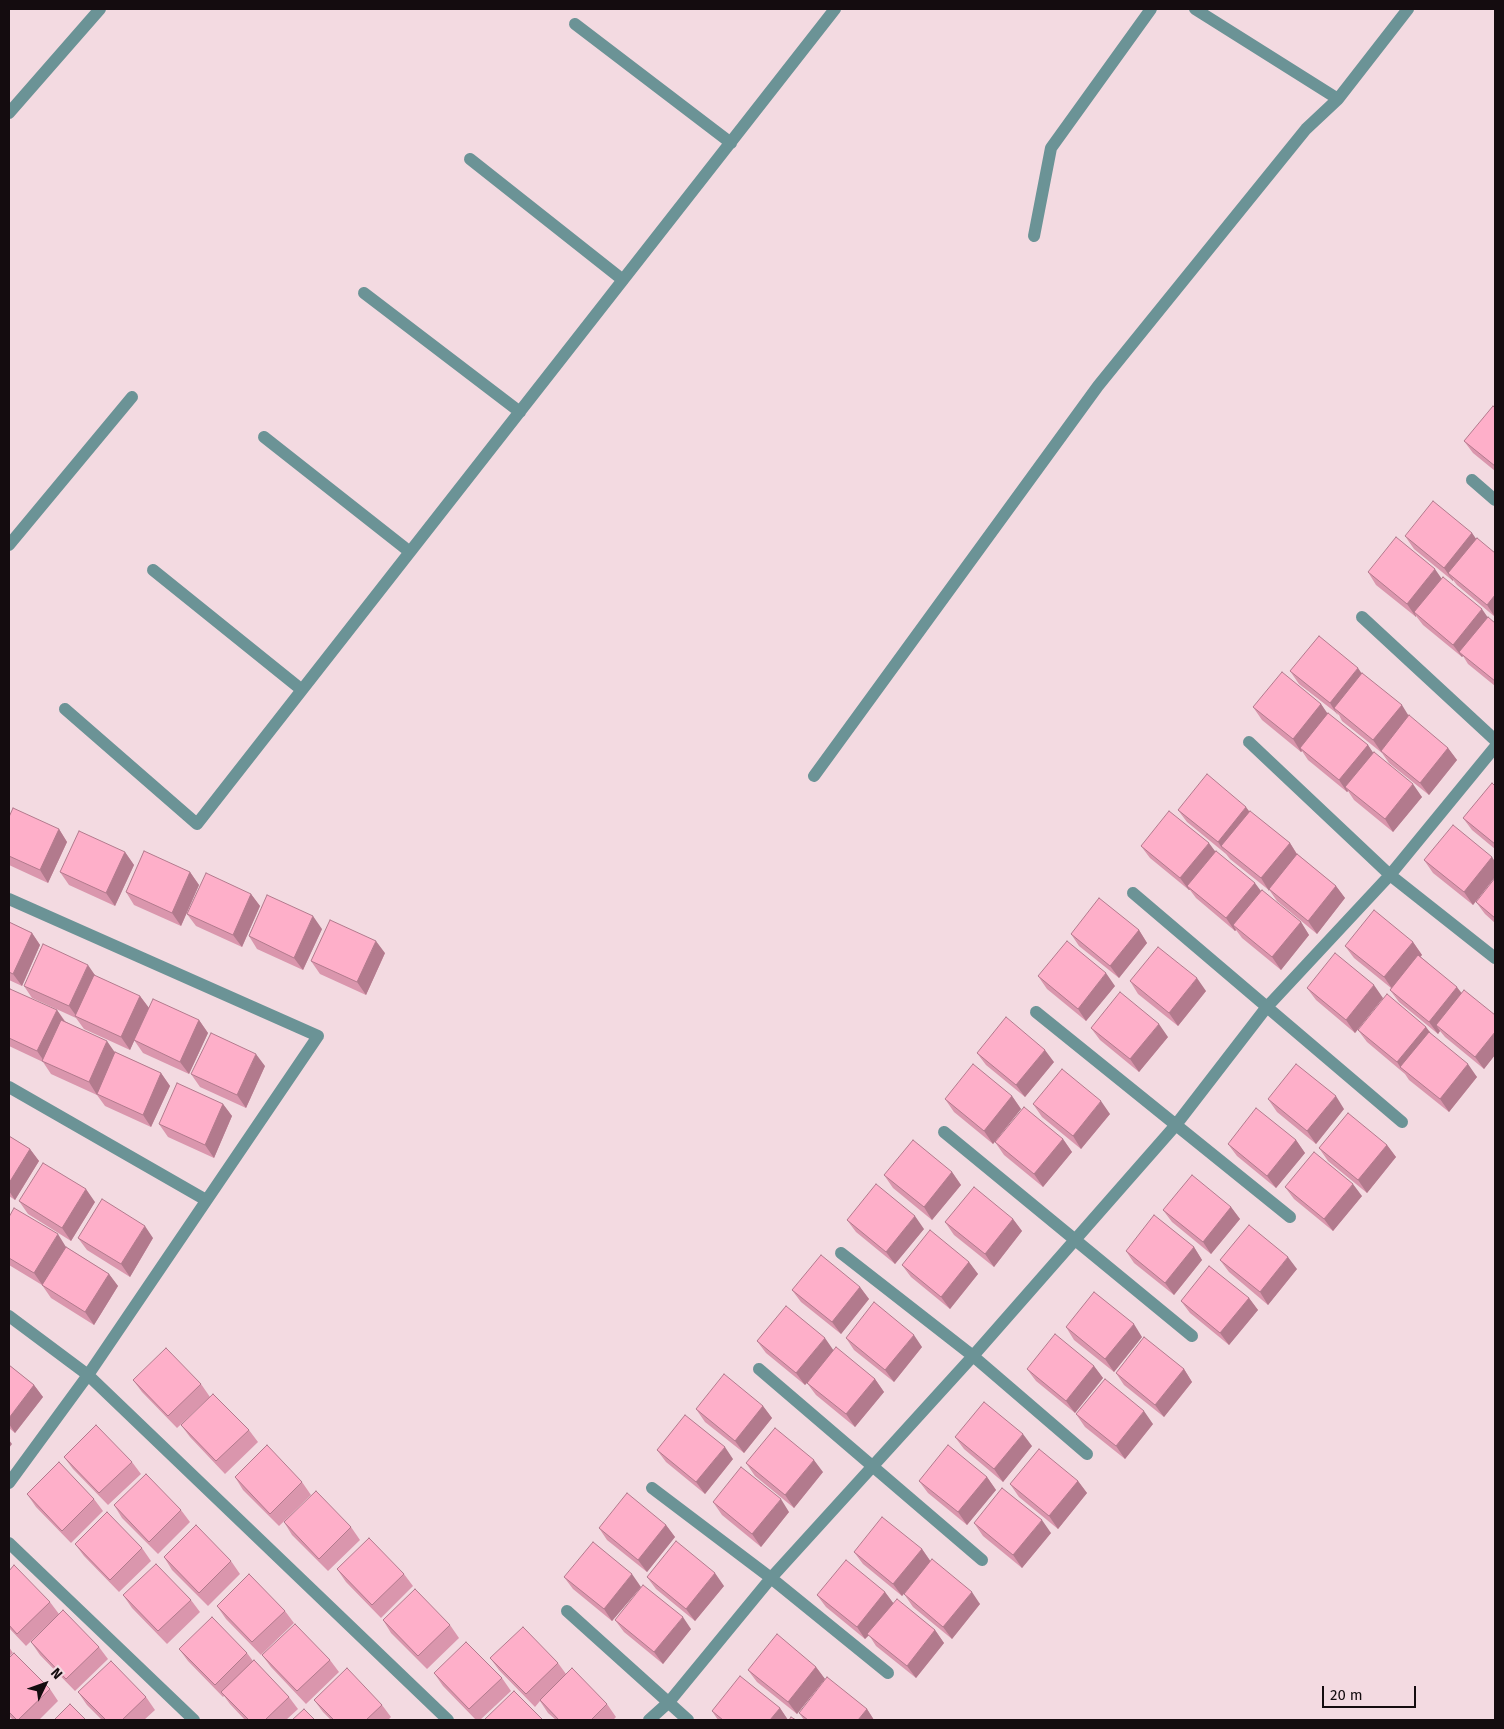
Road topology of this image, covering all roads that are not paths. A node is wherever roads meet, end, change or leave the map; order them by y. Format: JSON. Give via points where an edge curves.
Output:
{"nodes":[{"id":1,"x":100,"y":9,"type":"edge"},
{"id":2,"x":835,"y":9,"type":"edge"},
{"id":3,"x":1151,"y":9,"type":"edge"},
{"id":4,"x":1196,"y":9,"type":"edge"},
{"id":5,"x":1408,"y":9,"type":"edge"},
{"id":6,"x":575,"y":24,"type":"dead end"},
{"id":7,"x":1338,"y":99,"type":"junction"},
{"id":8,"x":9,"y":112,"type":"edge"},
{"id":9,"x":731,"y":143,"type":"junction"},
{"id":10,"x":470,"y":159,"type":"dead end"},
{"id":11,"x":1034,"y":236,"type":"dead end"},
{"id":12,"x":623,"y":280,"type":"junction"},
{"id":13,"x":364,"y":293,"type":"dead end"},
{"id":14,"x":132,"y":397,"type":"dead end"},
{"id":15,"x":520,"y":412,"type":"junction"},
{"id":16,"x":264,"y":437,"type":"dead end"},
{"id":17,"x":1472,"y":480,"type":"dead end"},
{"id":18,"x":1495,"y":500,"type":"edge"},
{"id":19,"x":9,"y":544,"type":"edge"},
{"id":20,"x":410,"y":552,"type":"junction"},
{"id":21,"x":153,"y":570,"type":"dead end"},
{"id":22,"x":1362,"y":617,"type":"dead end"},
{"id":23,"x":302,"y":690,"type":"junction"},
{"id":24,"x":65,"y":709,"type":"dead end"},
{"id":25,"x":1495,"y":740,"type":"edge"},
{"id":26,"x":1249,"y":742,"type":"dead end"},
{"id":27,"x":1495,"y":746,"type":"edge"},
{"id":28,"x":814,"y":776,"type":"dead end"},
{"id":29,"x":1390,"y":875,"type":"junction"},
{"id":30,"x":1133,"y":893,"type":"dead end"},
{"id":31,"x":9,"y":899,"type":"edge"},
{"id":32,"x":1495,"y":958,"type":"edge"},
{"id":33,"x":1266,"y":1008,"type":"junction"},
{"id":34,"x":1036,"y":1012,"type":"dead end"},
{"id":35,"x":9,"y":1088,"type":"edge"},
{"id":36,"x":1402,"y":1122,"type":"dead end"},
{"id":37,"x":1175,"y":1126,"type":"junction"},
{"id":38,"x":944,"y":1132,"type":"dead end"},
{"id":39,"x":206,"y":1200,"type":"junction"},
{"id":40,"x":1290,"y":1218,"type":"dead end"},
{"id":41,"x":1076,"y":1240,"type":"junction"},
{"id":42,"x":841,"y":1253,"type":"dead end"},
{"id":43,"x":9,"y":1316,"type":"edge"},
{"id":44,"x":1192,"y":1336,"type":"dead end"},
{"id":45,"x":973,"y":1356,"type":"junction"},
{"id":46,"x":759,"y":1369,"type":"dead end"},
{"id":47,"x":88,"y":1375,"type":"junction"},
{"id":48,"x":1087,"y":1454,"type":"dead end"},
{"id":49,"x":873,"y":1465,"type":"junction"},
{"id":50,"x":9,"y":1484,"type":"edge"},
{"id":51,"x":652,"y":1488,"type":"dead end"},
{"id":52,"x":9,"y":1543,"type":"edge"},
{"id":53,"x":982,"y":1560,"type":"dead end"},
{"id":54,"x":772,"y":1578,"type":"junction"},
{"id":55,"x":567,"y":1611,"type":"dead end"},
{"id":56,"x":888,"y":1673,"type":"dead end"},
{"id":57,"x":669,"y":1702,"type":"junction"},
{"id":58,"x":194,"y":1720,"type":"edge"},
{"id":59,"x":448,"y":1720,"type":"edge"},
{"id":60,"x":649,"y":1720,"type":"edge"},
{"id":61,"x":688,"y":1720,"type":"edge"}],
"edges":[{"from":1,"to":8,"type":"street"},
{"from":2,"to":9,"type":"street"},
{"from":3,"to":11,"type":"street","via":[[1051,148]]},
{"from":4,"to":7,"type":"street"},
{"from":5,"to":7,"type":"street"},
{"from":6,"to":9,"type":"street"},
{"from":7,"to":28,"type":"street","via":[[1306,129],[1098,386]]},
{"from":9,"to":12,"type":"street"},
{"from":10,"to":12,"type":"street"},
{"from":12,"to":15,"type":"street"},
{"from":13,"to":15,"type":"street"},
{"from":14,"to":19,"type":"street"},
{"from":15,"to":20,"type":"street"},
{"from":16,"to":20,"type":"street"},
{"from":17,"to":18,"type":"street"},
{"from":20,"to":23,"type":"street"},
{"from":21,"to":23,"type":"street"},
{"from":22,"to":25,"type":"street"},
{"from":23,"to":24,"type":"street","via":[[197,824]]},
{"from":26,"to":29,"type":"street"},
{"from":27,"to":29,"type":"street"},
{"from":29,"to":32,"type":"street"},
{"from":29,"to":33,"type":"street"},
{"from":30,"to":33,"type":"street"},
{"from":31,"to":39,"type":"street","via":[[318,1036]]},
{"from":33,"to":36,"type":"street"},
{"from":33,"to":37,"type":"street"},
{"from":34,"to":37,"type":"street"},
{"from":35,"to":39,"type":"street"},
{"from":37,"to":40,"type":"street"},
{"from":37,"to":41,"type":"street"},
{"from":38,"to":41,"type":"street"},
{"from":39,"to":47,"type":"street"},
{"from":41,"to":44,"type":"street"},
{"from":41,"to":45,"type":"street"},
{"from":42,"to":45,"type":"street"},
{"from":43,"to":47,"type":"street"},
{"from":45,"to":48,"type":"street"},
{"from":45,"to":49,"type":"street"},
{"from":46,"to":49,"type":"street"},
{"from":47,"to":50,"type":"street"},
{"from":47,"to":59,"type":"street"},
{"from":49,"to":53,"type":"street"},
{"from":49,"to":54,"type":"street"},
{"from":51,"to":54,"type":"street"},
{"from":52,"to":58,"type":"street"},
{"from":54,"to":56,"type":"street"},
{"from":54,"to":57,"type":"street"},
{"from":55,"to":57,"type":"street"},
{"from":57,"to":60,"type":"street"},
{"from":57,"to":61,"type":"street"}]}
